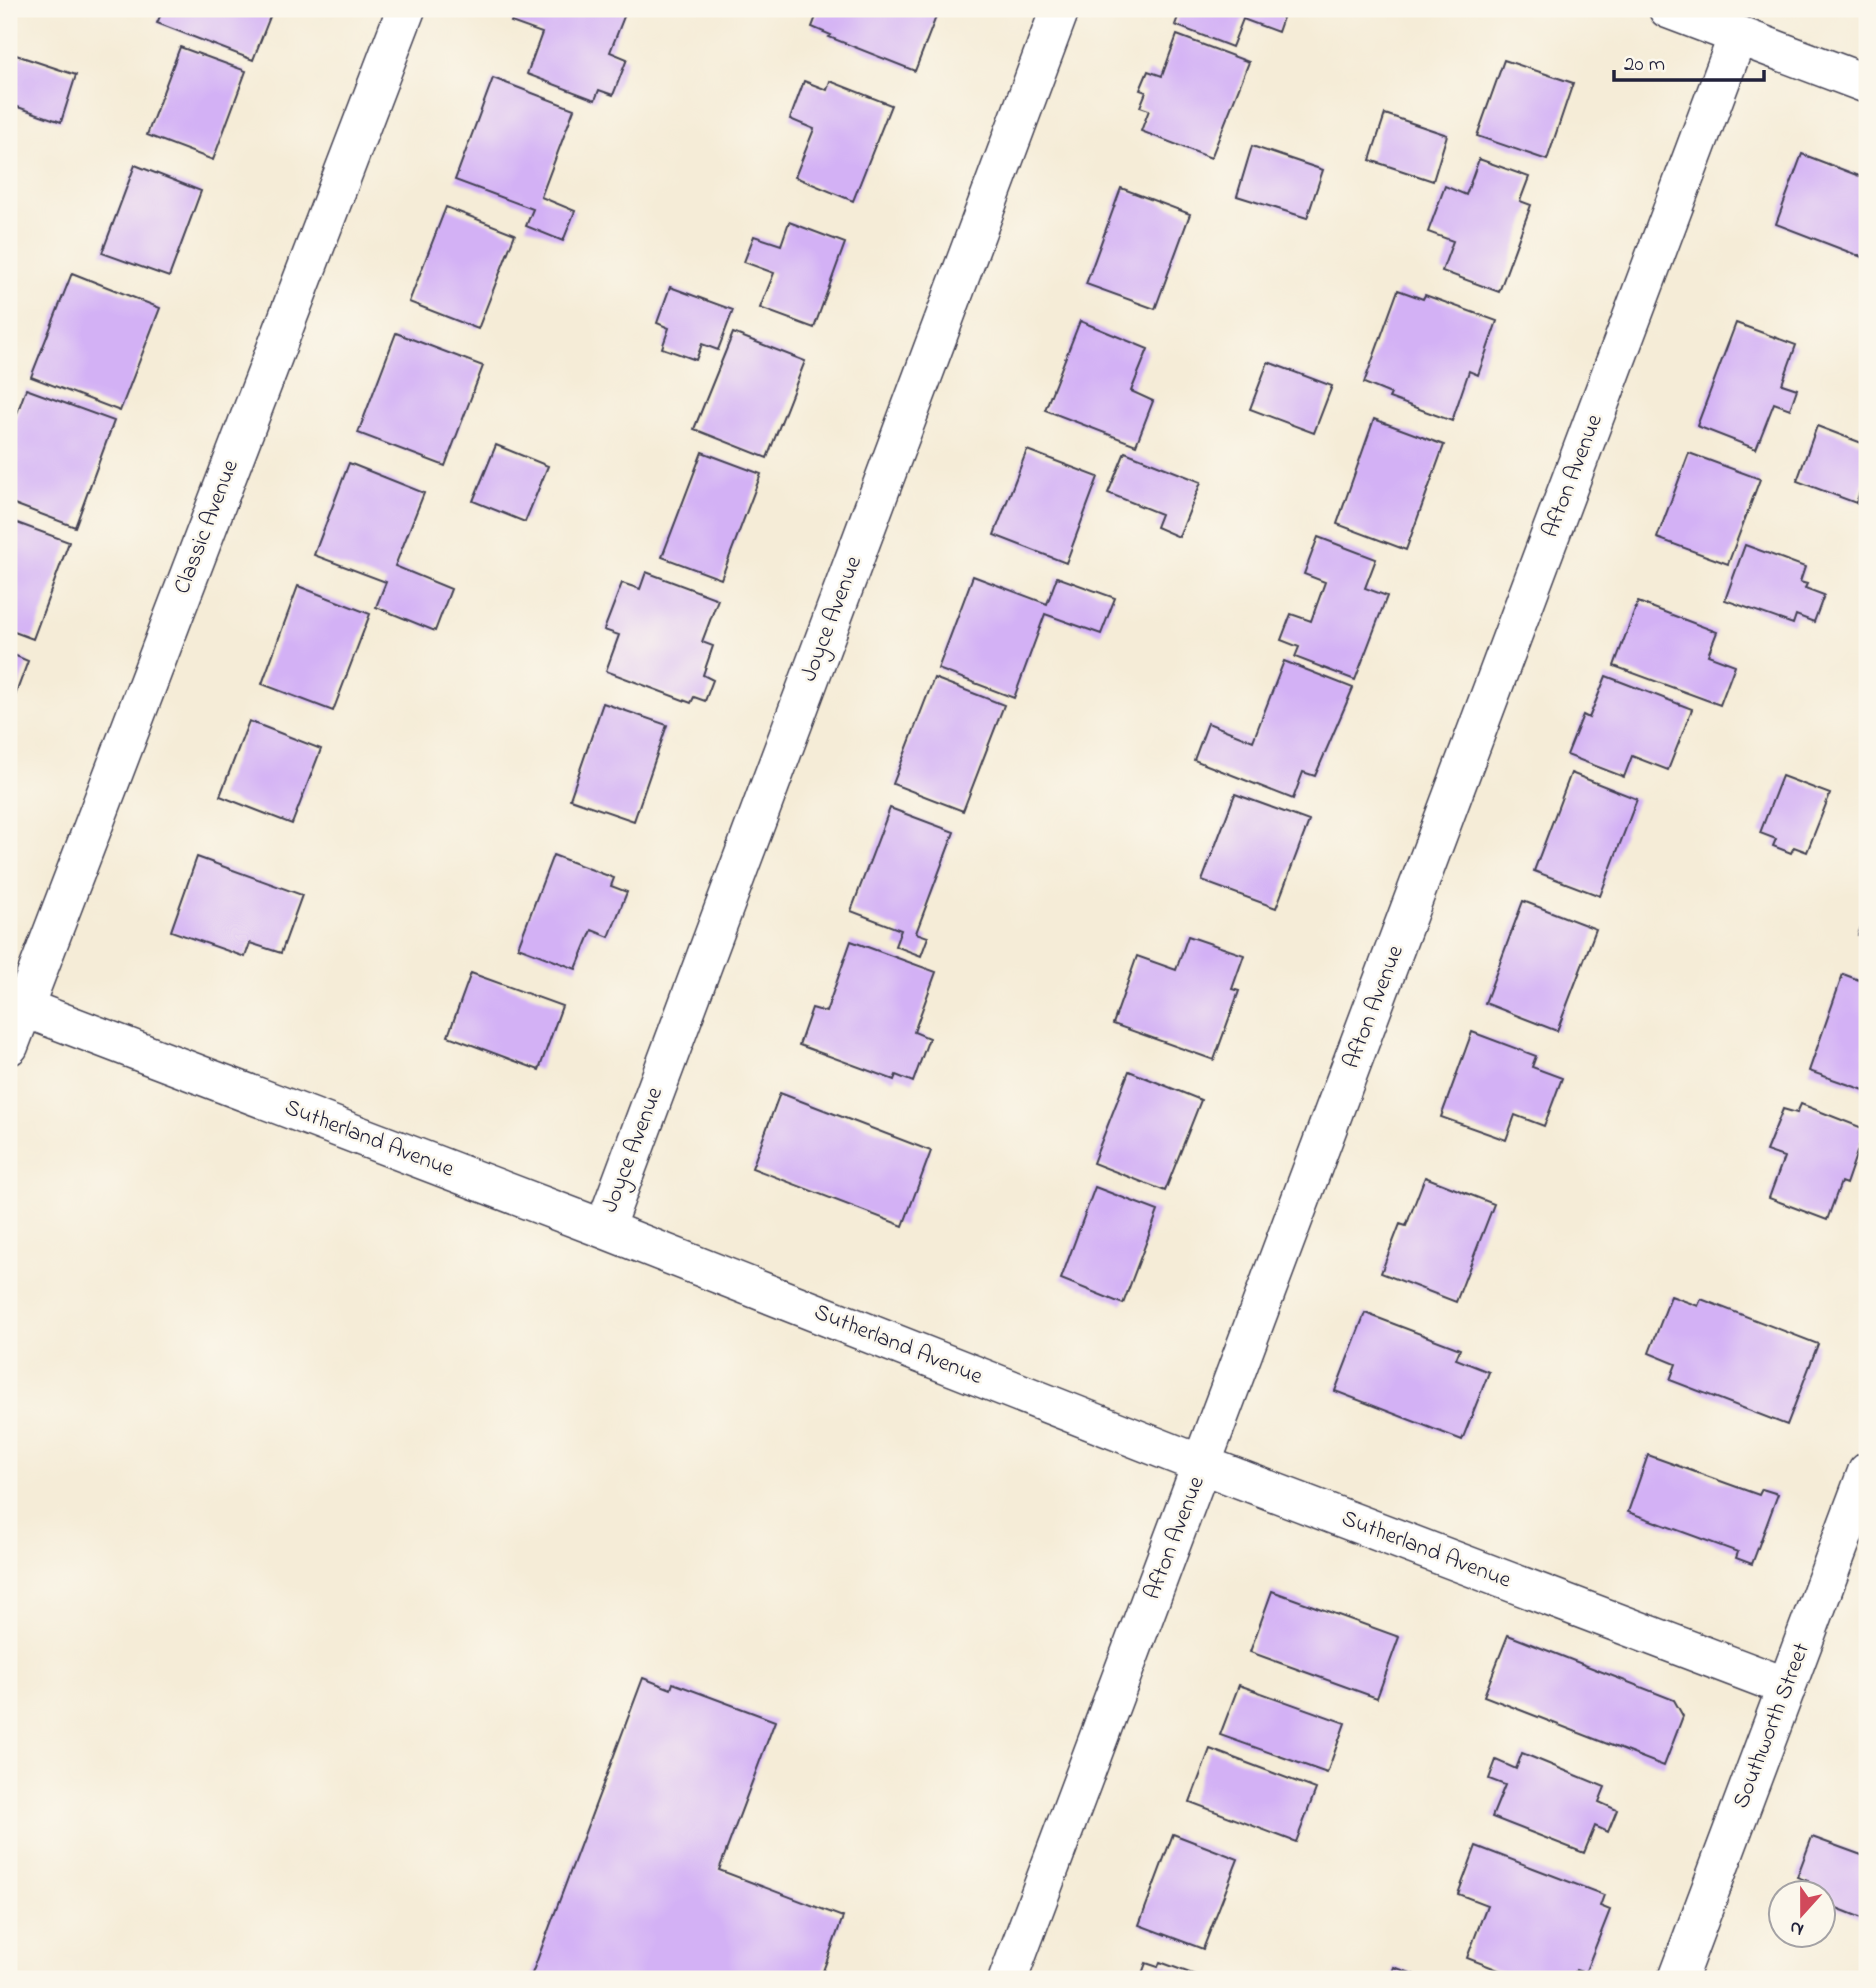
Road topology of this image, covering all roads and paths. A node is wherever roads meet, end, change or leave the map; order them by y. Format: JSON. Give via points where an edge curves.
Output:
{"nodes":[{"id":1,"x":406,"y":9,"type":"edge"},
{"id":2,"x":1060,"y":9,"type":"edge"},
{"id":3,"x":1668,"y":9,"type":"edge"},
{"id":4,"x":1738,"y":35,"type":"junction"},
{"id":5,"x":1867,"y":83,"type":"edge"},
{"id":6,"x":16,"y":1005,"type":"edge"},
{"id":7,"x":9,"y":1046,"type":"edge"},
{"id":8,"x":604,"y":1229,"type":"junction"},
{"id":9,"x":1203,"y":1465,"type":"junction"},
{"id":10,"x":1867,"y":1472,"type":"edge"},
{"id":11,"x":1787,"y":1687,"type":"junction"},
{"id":12,"x":1008,"y":1979,"type":"edge"},
{"id":13,"x":1677,"y":1979,"type":"edge"}],
"edges":[{"from":1,"to":6,"type":"street","name":"Classic Avenue"},
{"from":2,"to":8,"type":"street","name":"Joyce Avenue"},
{"from":3,"to":4,"type":"street"},
{"from":4,"to":5,"type":"street"},
{"from":4,"to":9,"type":"street","name":"Afton Avenue"},
{"from":6,"to":7,"type":"street","name":"Classic Avenue"},
{"from":6,"to":8,"type":"street","name":"Sutherland Avenue"},
{"from":8,"to":9,"type":"street","name":"Sutherland Avenue"},
{"from":9,"to":11,"type":"street","name":"Sutherland Avenue"},
{"from":9,"to":12,"type":"street","name":"Afton Avenue"},
{"from":10,"to":11,"type":"street","name":"Southworth Street"},
{"from":11,"to":13,"type":"street","name":"Southworth Street"}]}
